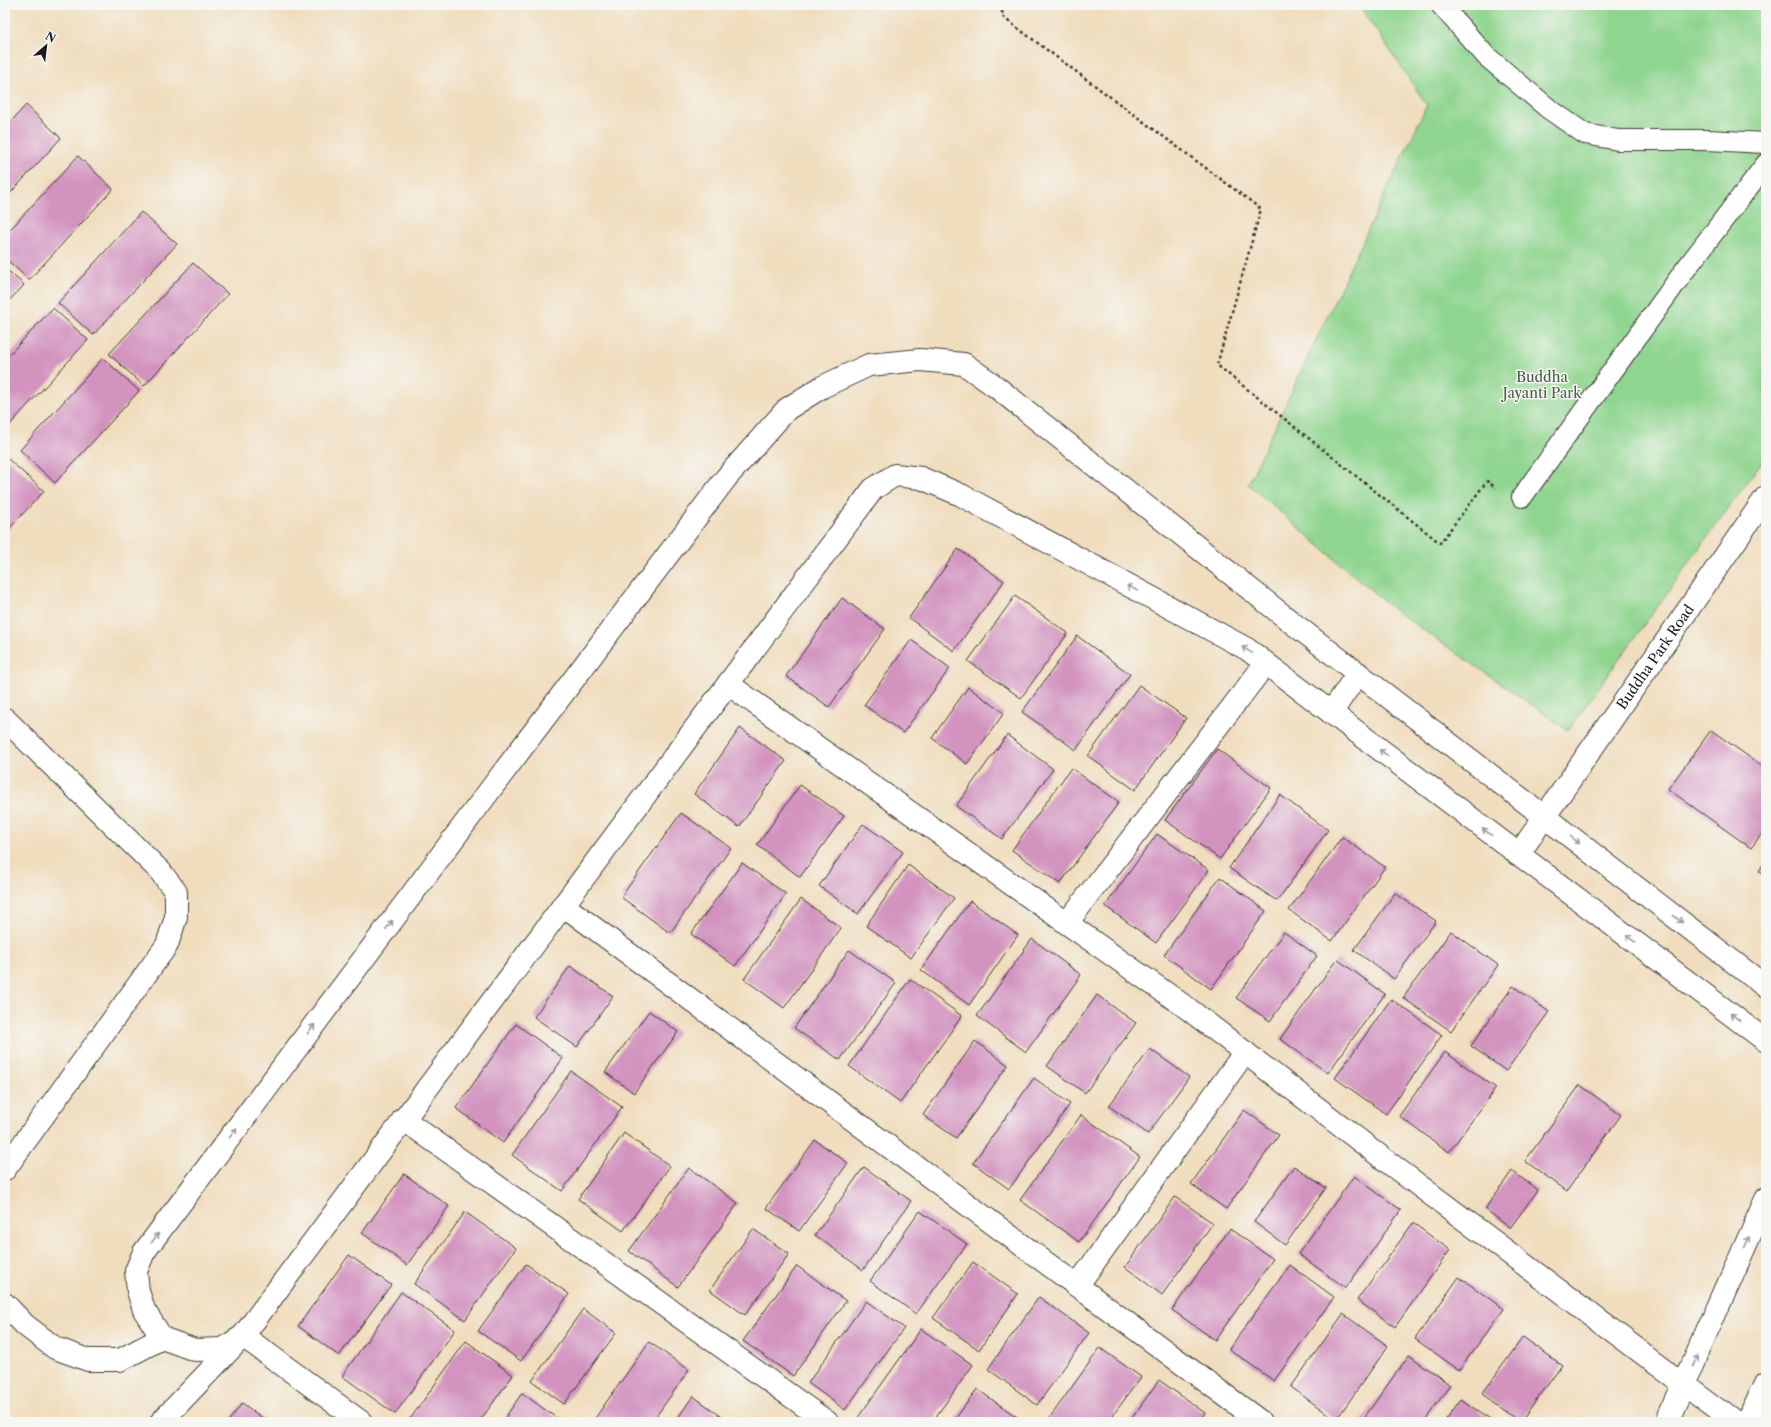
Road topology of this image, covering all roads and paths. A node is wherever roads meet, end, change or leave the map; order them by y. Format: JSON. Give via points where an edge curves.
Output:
{"nodes":[{"id":1,"x":1000,"y":5,"type":"edge"},
{"id":2,"x":1441,"y":5,"type":"edge"},
{"id":3,"x":1766,"y":143,"type":"edge"},
{"id":4,"x":1766,"y":164,"type":"edge"},
{"id":5,"x":1522,"y":497,"type":"joint"},
{"id":6,"x":1766,"y":497,"type":"edge"},
{"id":7,"x":1266,"y":663,"type":"junction"},
{"id":8,"x":1358,"y":673,"type":"junction"},
{"id":9,"x":728,"y":684,"type":"junction"},
{"id":10,"x":1331,"y":713,"type":"junction"},
{"id":11,"x":5,"y":719,"type":"edge"},
{"id":12,"x":1544,"y":816,"type":"junction"},
{"id":13,"x":1518,"y":855,"type":"junction"},
{"id":14,"x":563,"y":905,"type":"junction"},
{"id":15,"x":1067,"y":923,"type":"junction"},
{"id":16,"x":1766,"y":987,"type":"edge"},
{"id":17,"x":1766,"y":1041,"type":"edge"},
{"id":18,"x":1245,"y":1052,"type":"junction"},
{"id":19,"x":403,"y":1118,"type":"junction"},
{"id":20,"x":5,"y":1169,"type":"edge"},
{"id":21,"x":1766,"y":1199,"type":"edge"},
{"id":22,"x":1077,"y":1286,"type":"junction"},
{"id":23,"x":5,"y":1304,"type":"edge"},
{"id":24,"x":243,"y":1336,"type":"junction"},
{"id":25,"x":162,"y":1338,"type":"junction"},
{"id":26,"x":1766,"y":1382,"type":"edge"},
{"id":27,"x":1684,"y":1386,"type":"junction"},
{"id":28,"x":1248,"y":1418,"type":"edge"},
{"id":29,"x":161,"y":1422,"type":"edge"},
{"id":30,"x":361,"y":1422,"type":"edge"},
{"id":31,"x":827,"y":1422,"type":"edge"},
{"id":32,"x":1667,"y":1422,"type":"edge"},
{"id":33,"x":1734,"y":1422,"type":"edge"},
{"id":34,"x":1747,"y":1422,"type":"edge"}],
"edges":[{"from":1,"to":5,"type":"path","via":[[1004,18],[1261,209],[1217,365],[1440,543],[1487,481],[1516,504]]},
{"from":2,"to":3,"type":"street","via":[[1486,56],[1549,109],[1585,134],[1618,140]]},
{"from":4,"to":5,"type":"street","via":[[1685,270]]},
{"from":6,"to":12,"type":"street","name":"Buddha Park Road"},
{"from":7,"to":9,"type":"street","one_way":true,"via":[[1247,649],[961,495],[921,478],[896,475],[873,488]]},
{"from":7,"to":10,"type":"street"},
{"from":7,"to":15,"type":"street"},
{"from":8,"to":10,"type":"street"},
{"from":8,"to":12,"type":"street"},
{"from":25,"to":8,"type":"street","one_way":true,"via":[[144,1310],[138,1291],[136,1271],[144,1252],[726,478],[787,409],[822,387],[869,366],[920,360],[964,364]]},
{"from":9,"to":14,"type":"street"},
{"from":9,"to":15,"type":"street"},
{"from":13,"to":10,"type":"street","one_way":true},
{"from":11,"to":20,"type":"street","via":[[160,871],[176,892],[176,917],[167,945]]},
{"from":12,"to":13,"type":"street","name":"Buddha Park Road"},
{"from":12,"to":16,"type":"street","one_way":true},
{"from":17,"to":13,"type":"street","one_way":true},
{"from":14,"to":19,"type":"street"},
{"from":14,"to":22,"type":"street"},
{"from":15,"to":18,"type":"street"},
{"from":18,"to":22,"type":"street"},
{"from":18,"to":27,"type":"street"},
{"from":19,"to":24,"type":"street"},
{"from":19,"to":31,"type":"street"},
{"from":27,"to":21,"type":"street","one_way":true},
{"from":22,"to":28,"type":"street"},
{"from":23,"to":25,"type":"street","via":[[55,1348],[88,1360],[120,1360]]},
{"from":24,"to":25,"type":"street","via":[[222,1349],[195,1350]]},
{"from":24,"to":29,"type":"street"},
{"from":24,"to":30,"type":"street"},
{"from":26,"to":34,"type":"street"},
{"from":27,"to":32,"type":"street"},
{"from":27,"to":33,"type":"street"}]}
